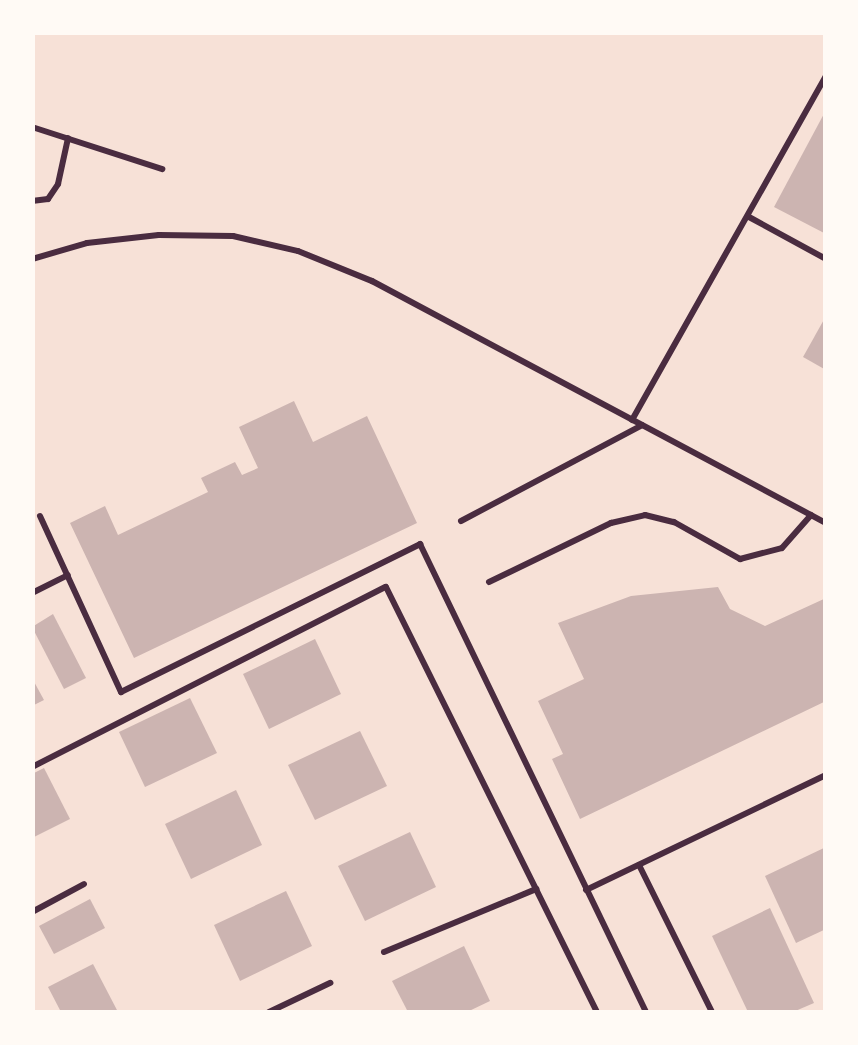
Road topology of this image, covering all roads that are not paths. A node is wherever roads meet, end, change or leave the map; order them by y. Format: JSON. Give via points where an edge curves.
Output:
{"nodes":[{"id":1,"x":826,"y":76,"type":"edge"},
{"id":2,"x":32,"y":126,"type":"edge"},
{"id":3,"x":68,"y":138,"type":"junction"},
{"id":4,"x":162,"y":168,"type":"dead end"},
{"id":5,"x":32,"y":200,"type":"edge"},
{"id":6,"x":749,"y":216,"type":"junction"},
{"id":7,"x":32,"y":259,"type":"edge"},
{"id":8,"x":826,"y":260,"type":"edge"},
{"id":9,"x":632,"y":420,"type":"junction"},
{"id":10,"x":642,"y":425,"type":"junction"},
{"id":11,"x":811,"y":515,"type":"junction"},
{"id":12,"x":40,"y":516,"type":"dead end"},
{"id":13,"x":461,"y":521,"type":"dead end"},
{"id":14,"x":826,"y":522,"type":"edge"},
{"id":15,"x":68,"y":575,"type":"junction"},
{"id":16,"x":489,"y":582,"type":"dead end"},
{"id":17,"x":32,"y":593,"type":"edge"},
{"id":18,"x":32,"y":768,"type":"edge"},
{"id":19,"x":826,"y":775,"type":"edge"},
{"id":20,"x":639,"y":865,"type":"junction"},
{"id":21,"x":84,"y":884,"type":"dead end"},
{"id":22,"x":536,"y":889,"type":"junction"},
{"id":23,"x":586,"y":890,"type":"junction"},
{"id":24,"x":32,"y":912,"type":"edge"},
{"id":25,"x":384,"y":952,"type":"dead end"},
{"id":26,"x":330,"y":983,"type":"dead end"},
{"id":27,"x":269,"y":1012,"type":"edge"},
{"id":28,"x":597,"y":1012,"type":"edge"},
{"id":29,"x":646,"y":1012,"type":"edge"},
{"id":30,"x":712,"y":1012,"type":"edge"}],
"edges":[{"from":1,"to":6,"type":"lane"},
{"from":2,"to":3,"type":"lane"},
{"from":3,"to":4,"type":"lane"},
{"from":3,"to":5,"type":"lane","via":[[58,184],[48,199]]},
{"from":6,"to":8,"type":"lane"},
{"from":6,"to":9,"type":"lane"},
{"from":7,"to":9,"type":"lane","via":[[159,236],[233,236],[298,251],[372,281]]},
{"from":9,"to":10,"type":"lane"},
{"from":10,"to":11,"type":"lane"},
{"from":10,"to":13,"type":"lane"},
{"from":11,"to":14,"type":"lane"},
{"from":11,"to":16,"type":"lane","via":[[782,548],[740,559],[646,514],[611,523]]},
{"from":12,"to":15,"type":"lane"},
{"from":15,"to":17,"type":"lane"},
{"from":15,"to":23,"type":"lane","via":[[121,692],[420,544]]},
{"from":18,"to":22,"type":"lane","via":[[386,587]]},
{"from":19,"to":20,"type":"lane"},
{"from":20,"to":23,"type":"lane"},
{"from":20,"to":30,"type":"lane"},
{"from":21,"to":24,"type":"lane"},
{"from":22,"to":25,"type":"lane"},
{"from":22,"to":28,"type":"lane"},
{"from":23,"to":29,"type":"lane"},
{"from":26,"to":27,"type":"lane"}]}
